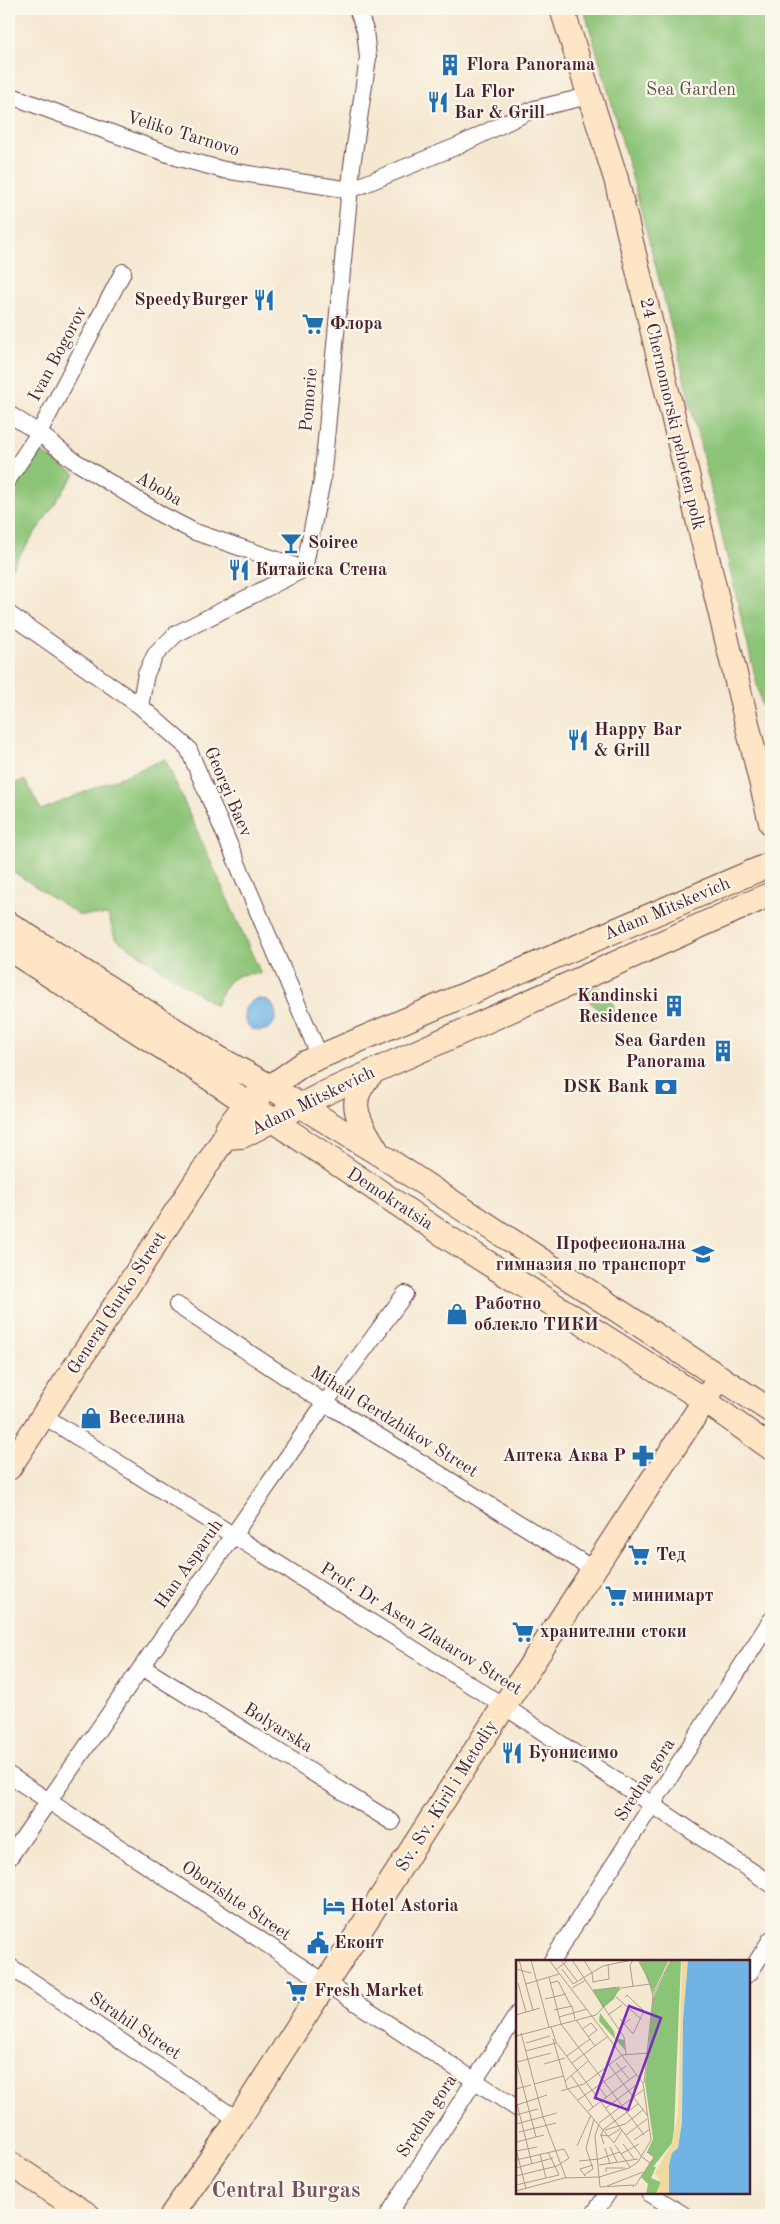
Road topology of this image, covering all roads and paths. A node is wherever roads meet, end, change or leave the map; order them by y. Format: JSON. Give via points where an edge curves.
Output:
{"nodes":[{"id":1,"x":357,"y":9,"type":"edge"},
{"id":2,"x":562,"y":9,"type":"edge"},
{"id":3,"x":9,"y":95,"type":"edge"},
{"id":4,"x":589,"y":96,"type":"junction"},
{"id":5,"x":350,"y":190,"type":"junction"},
{"id":6,"x":123,"y":272,"type":"dead end"},
{"id":7,"x":9,"y":414,"type":"edge"},
{"id":8,"x":39,"y":433,"type":"junction"},
{"id":9,"x":9,"y":478,"type":"edge"},
{"id":10,"x":304,"y":569,"type":"junction"},
{"id":11,"x":9,"y":614,"type":"edge"},
{"id":12,"x":140,"y":706,"type":"junction"},
{"id":13,"x":771,"y":823,"type":"edge"},
{"id":14,"x":771,"y":864,"type":"edge"},
{"id":15,"x":771,"y":894,"type":"edge"},
{"id":16,"x":9,"y":924,"type":"edge"},
{"id":17,"x":9,"y":949,"type":"edge"},
{"id":18,"x":320,"y":1057,"type":"junction"},
{"id":19,"x":374,"y":1071,"type":"junction"},
{"id":20,"x":269,"y":1086,"type":"junction"},
{"id":21,"x":246,"y":1104,"type":"junction"},
{"id":22,"x":300,"y":1107,"type":"junction"},
{"id":23,"x":272,"y":1121,"type":"junction"},
{"id":24,"x":225,"y":1137,"type":"junction"},
{"id":25,"x":379,"y":1154,"type":"junction"},
{"id":26,"x":405,"y":1294,"type":"dead end"},
{"id":27,"x":176,"y":1305,"type":"dead end"},
{"id":28,"x":720,"y":1377,"type":"junction"},
{"id":29,"x":704,"y":1400,"type":"junction"},
{"id":30,"x":325,"y":1403,"type":"junction"},
{"id":31,"x":770,"y":1410,"type":"edge"},
{"id":32,"x":44,"y":1416,"type":"junction"},
{"id":33,"x":771,"y":1448,"type":"edge"},
{"id":34,"x":9,"y":1468,"type":"edge"},
{"id":35,"x":234,"y":1534,"type":"junction"},
{"id":36,"x":593,"y":1569,"type":"junction"},
{"id":37,"x":771,"y":1620,"type":"edge"},
{"id":38,"x":142,"y":1667,"type":"junction"},
{"id":39,"x":504,"y":1706,"type":"junction"},
{"id":40,"x":9,"y":1775,"type":"edge"},
{"id":41,"x":49,"y":1801,"type":"junction"},
{"id":42,"x":653,"y":1806,"type":"junction"},
{"id":43,"x":392,"y":1822,"type":"dead end"},
{"id":44,"x":9,"y":1858,"type":"edge"},
{"id":45,"x":771,"y":1884,"type":"edge"},
{"id":46,"x":771,"y":1939,"type":"edge"},
{"id":47,"x":552,"y":1960,"type":"edge"},
{"id":48,"x":9,"y":1966,"type":"edge"},
{"id":49,"x":750,"y":1972,"type":"edge"},
{"id":50,"x":326,"y":1985,"type":"junction"},
{"id":51,"x":516,"y":2017,"type":"edge"},
{"id":52,"x":473,"y":2081,"type":"junction"},
{"id":53,"x":516,"y":2108,"type":"edge"},
{"id":54,"x":238,"y":2120,"type":"junction"},
{"id":55,"x":9,"y":2163,"type":"edge"},
{"id":56,"x":607,"y":2194,"type":"edge"},
{"id":57,"x":651,"y":2194,"type":"edge"},
{"id":58,"x":88,"y":2215,"type":"edge"},
{"id":59,"x":172,"y":2215,"type":"edge"},
{"id":60,"x":388,"y":2215,"type":"edge"},
{"id":61,"x":593,"y":2215,"type":"edge"},
{"id":62,"x":684,"y":2215,"type":"edge"}],
"edges":[{"from":1,"to":5,"type":"street","name":"Pomorie","via":[[365,30],[368,58]]},
{"from":2,"to":4,"type":"main road","name":"24 Chernomorski pehoten polk"},
{"from":3,"to":5,"type":"street","name":"Veliko Tarnovo","via":[[188,161],[260,177]]},
{"from":4,"to":5,"type":"street","via":[[534,109],[460,145]]},
{"from":4,"to":13,"type":"main road","name":"24 Chernomorski pehoten polk","via":[[616,179]]},
{"from":5,"to":10,"type":"street","name":"Pomorie","via":[[322,482]]},
{"from":6,"to":8,"type":"street","name":"Ivan Bogorov"},
{"from":7,"to":8,"type":"street","name":"Aboba"},
{"from":8,"to":9,"type":"street","name":"Ivan Bogorov"},
{"from":8,"to":10,"type":"street","name":"Aboba","via":[[73,460],[195,532]]},
{"from":10,"to":12,"type":"street","via":[[176,634],[155,655],[146,674]]},
{"from":11,"to":12,"type":"street","name":"Georgi Baev"},
{"from":12,"to":18,"type":"street","name":"Georgi Baev","via":[[188,748]]},
{"from":14,"to":18,"type":"main road","name":"Adam Mitskevich"},
{"from":15,"to":19,"type":"main road","name":"Adam Mitskevich"},
{"from":16,"to":20,"type":"main road","name":"Demokratsia","via":[[220,1059]]},
{"from":17,"to":21,"type":"main road","name":"Demokratsia"},
{"from":18,"to":20,"type":"main road","name":"Adam Mitskevich"},
{"from":19,"to":22,"type":"main road","name":"Adam Mitskevich"},
{"from":19,"to":25,"type":"main road","via":[[361,1084],[356,1110]]},
{"from":20,"to":21,"type":"main road","name":"Adam Mitskevich"},
{"from":20,"to":22,"type":"main road","name":"Demokratsia"},
{"from":21,"to":23,"type":"main road","name":"Demokratsia"},
{"from":21,"to":24,"type":"main road","name":"Adam Mitskevich","via":[[228,1126]]},
{"from":22,"to":23,"type":"main road","name":"Adam Mitskevich"},
{"from":22,"to":25,"type":"main road","name":"Demokratsia"},
{"from":23,"to":24,"type":"main road","name":"Adam Mitskevich","via":[[242,1136]]},
{"from":23,"to":29,"type":"main road","name":"Demokratsia"},
{"from":24,"to":32,"type":"main road","name":"General Gurko Street"},
{"from":25,"to":28,"type":"main road","name":"Demokratsia"},
{"from":26,"to":30,"type":"street","name":"Han Asparuh"},
{"from":27,"to":30,"type":"street","name":"Mihail Gerdzhikov Street"},
{"from":28,"to":29,"type":"main road","name":"Sv. Sv. Kiril i Metodiy"},
{"from":28,"to":31,"type":"main road","name":"Demokratsia"},
{"from":29,"to":33,"type":"main road","name":"Demokratsia"},
{"from":29,"to":36,"type":"main road","name":"Sv. Sv. Kiril i Metodiy"},
{"from":30,"to":35,"type":"street","name":"Han Asparuh"},
{"from":30,"to":36,"type":"street","name":"Mihail Gerdzhikov Street"},
{"from":32,"to":34,"type":"main road","name":"General Gurko Street"},
{"from":32,"to":35,"type":"street","name":"Prof. Dr Asen Zlatarov Street"},
{"from":35,"to":38,"type":"street","name":"Han Asparuh"},
{"from":35,"to":39,"type":"street","name":"Prof. Dr Asen Zlatarov Street"},
{"from":36,"to":39,"type":"main road","name":"Sv. Sv. Kiril i Metodiy"},
{"from":37,"to":42,"type":"street","name":"Sredna gora"},
{"from":38,"to":41,"type":"street","name":"Han Asparuh"},
{"from":38,"to":43,"type":"street","name":"Bolyarska"},
{"from":39,"to":42,"type":"street","name":"Prof. Dr Asen Zlatarov Street"},
{"from":39,"to":50,"type":"main road","name":"Sv. Sv. Kiril i Metodiy"},
{"from":40,"to":41,"type":"street","name":"Oborishte Street"},
{"from":41,"to":44,"type":"street","name":"Han Asparuh"},
{"from":41,"to":50,"type":"street","name":"Oborishte Street"},
{"from":42,"to":45,"type":"street","name":"Prof. Dr Asen Zlatarov Street"},
{"from":42,"to":47,"type":"street","name":"Sredna gora"},
{"from":46,"to":49,"type":"street"},
{"from":48,"to":54,"type":"street","name":"Strahil Street"},
{"from":50,"to":52,"type":"street","name":"Oborishte Street"},
{"from":50,"to":54,"type":"main road","name":"Sv. Sv. Kiril i Metodiy"},
{"from":51,"to":52,"type":"street","name":"Sredna gora"},
{"from":52,"to":53,"type":"street","name":"Oborishte Street"},
{"from":52,"to":60,"type":"street","name":"Sredna gora"},
{"from":54,"to":59,"type":"main road","name":"Sv. Sv. Kiril i Metodiy"},
{"from":55,"to":58,"type":"main road"},
{"from":56,"to":61,"type":"street"},
{"from":57,"to":62,"type":"street"}]}
